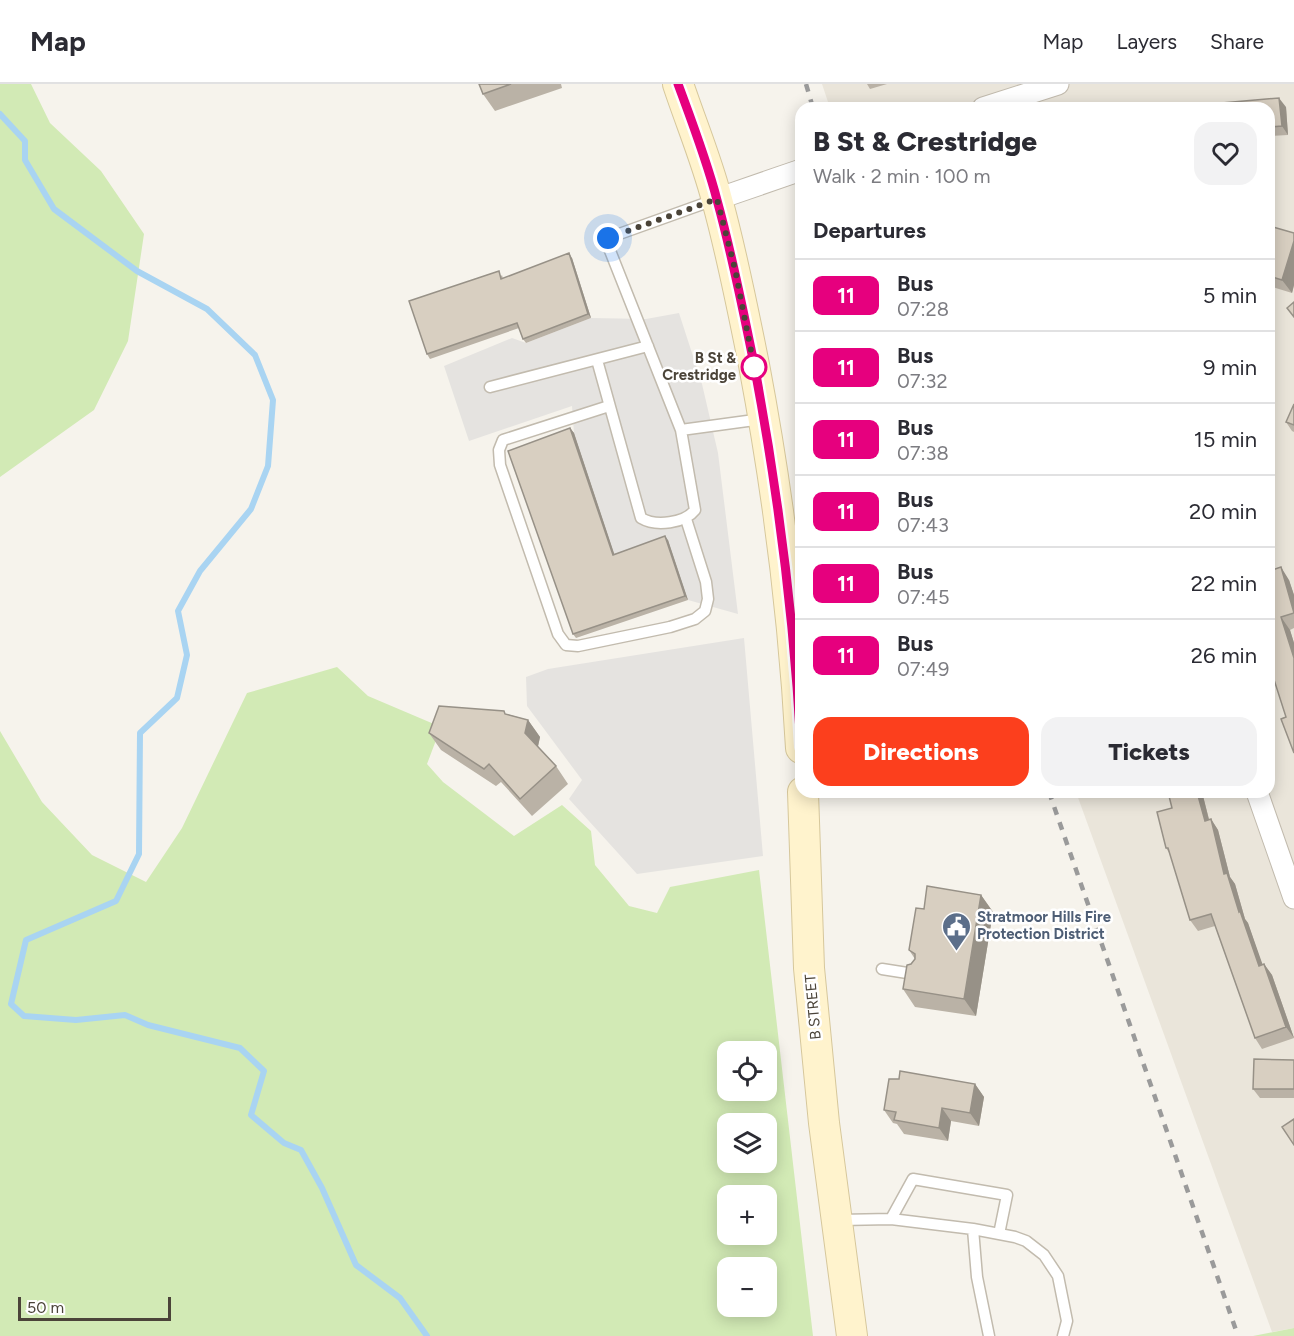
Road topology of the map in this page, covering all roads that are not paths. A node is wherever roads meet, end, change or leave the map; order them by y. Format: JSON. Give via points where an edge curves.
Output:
{"nodes":[{"id":1,"x":678,"y":84,"type":"edge"},
{"id":2,"x":1058,"y":84,"type":"edge"},
{"id":3,"x":1019,"y":96,"type":"edge"},
{"id":4,"x":1001,"y":102,"type":"edge"},
{"id":5,"x":795,"y":172,"type":"edge"},
{"id":6,"x":717,"y":199,"type":"junction"},
{"id":7,"x":648,"y":346,"type":"junction"},
{"id":8,"x":597,"y":360,"type":"junction"},
{"id":9,"x":490,"y":387,"type":"dead end"},
{"id":10,"x":609,"y":406,"type":"junction"},
{"id":11,"x":764,"y":418,"type":"junction"},
{"id":12,"x":681,"y":430,"type":"junction"},
{"id":13,"x":686,"y":519,"type":"junction"},
{"id":14,"x":795,"y":643,"type":"edge"},
{"id":15,"x":803,"y":798,"type":"edge"},
{"id":16,"x":1259,"y":798,"type":"edge"},
{"id":17,"x":1294,"y":898,"type":"edge"},
{"id":18,"x":882,"y":969,"type":"dead end"},
{"id":19,"x":920,"y":975,"type":"edge"},
{"id":20,"x":891,"y":1219,"type":"junction"},
{"id":21,"x":837,"y":1220,"type":"junction"},
{"id":22,"x":973,"y":1229,"type":"junction"},
{"id":23,"x":999,"y":1234,"type":"junction"},
{"id":24,"x":852,"y":1336,"type":"edge"},
{"id":25,"x":866,"y":1336,"type":"edge"},
{"id":26,"x":989,"y":1336,"type":"edge"},
{"id":27,"x":1063,"y":1336,"type":"edge"}],
"edges":[{"from":1,"to":6,"type":"main road"},
{"from":2,"to":3,"type":"street"},
{"from":3,"to":4,"type":"street"},
{"from":5,"to":6,"type":"street"},
{"from":6,"to":7,"type":"lane","via":[[608,238],[606,243]]},
{"from":6,"to":11,"type":"main road"},
{"from":7,"to":8,"type":"lane"},
{"from":7,"to":12,"type":"lane"},
{"from":8,"to":9,"type":"lane"},
{"from":8,"to":10,"type":"lane"},
{"from":10,"to":13,"type":"lane","via":[[641,518],[654,523]]},
{"from":10,"to":13,"type":"lane","via":[[503,440],[499,450],[509,495],[558,634],[566,645],[578,646],[670,627],[695,619],[705,610],[706,582]]},
{"from":11,"to":12,"type":"lane"},
{"from":11,"to":14,"type":"main road"},
{"from":12,"to":13,"type":"lane","via":[[695,510]]},
{"from":15,"to":21,"type":"main road","name":"B STREET","via":[[809,968]]},
{"from":16,"to":17,"type":"street"},
{"from":18,"to":19,"type":"lane"},
{"from":20,"to":21,"type":"lane"},
{"from":20,"to":22,"type":"lane"},
{"from":20,"to":23,"type":"lane","via":[[913,1179],[1007,1196]]},
{"from":21,"to":24,"type":"main road","name":"B STREET"},
{"from":21,"to":25,"type":"main road","name":"B STREET"},
{"from":22,"to":23,"type":"lane"},
{"from":22,"to":26,"type":"lane","via":[[976,1277]]},
{"from":23,"to":27,"type":"lane","via":[[1026,1241],[1044,1255],[1058,1276],[1066,1321]]}]}
